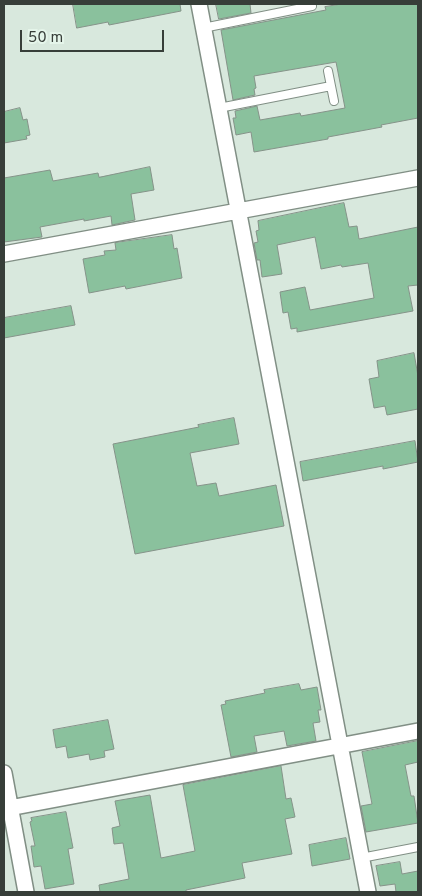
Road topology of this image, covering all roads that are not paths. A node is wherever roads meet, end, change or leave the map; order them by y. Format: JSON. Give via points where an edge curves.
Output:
{"nodes":[{"id":1,"x":199,"y":4,"type":"edge"},
{"id":2,"x":312,"y":6,"type":"dead end"},
{"id":3,"x":203,"y":28,"type":"junction"},
{"id":4,"x":328,"y":71,"type":"dead end"},
{"id":5,"x":331,"y":86,"type":"junction"},
{"id":6,"x":334,"y":101,"type":"dead end"},
{"id":7,"x":218,"y":108,"type":"junction"},
{"id":8,"x":418,"y":178,"type":"edge"},
{"id":9,"x":238,"y":210,"type":"junction"},
{"id":10,"x":4,"y":254,"type":"edge"},
{"id":11,"x":418,"y":731,"type":"edge"},
{"id":12,"x":341,"y":746,"type":"junction"},
{"id":13,"x":4,"y":773,"type":"edge"},
{"id":14,"x":7,"y":808,"type":"edge"},
{"id":15,"x":418,"y":847,"type":"edge"},
{"id":16,"x":361,"y":858,"type":"junction"},
{"id":17,"x":26,"y":892,"type":"edge"},
{"id":18,"x":368,"y":892,"type":"edge"}],
"edges":[{"from":1,"to":3,"type":"street"},
{"from":2,"to":3,"type":"lane"},
{"from":3,"to":7,"type":"street"},
{"from":4,"to":5,"type":"lane"},
{"from":5,"to":6,"type":"lane"},
{"from":5,"to":7,"type":"lane"},
{"from":7,"to":9,"type":"street"},
{"from":8,"to":9,"type":"street"},
{"from":9,"to":10,"type":"street"},
{"from":9,"to":12,"type":"street"},
{"from":11,"to":12,"type":"street"},
{"from":12,"to":14,"type":"street"},
{"from":12,"to":16,"type":"street"},
{"from":13,"to":14,"type":"street"},
{"from":14,"to":17,"type":"street"},
{"from":15,"to":16,"type":"lane"},
{"from":16,"to":18,"type":"street"}]}
